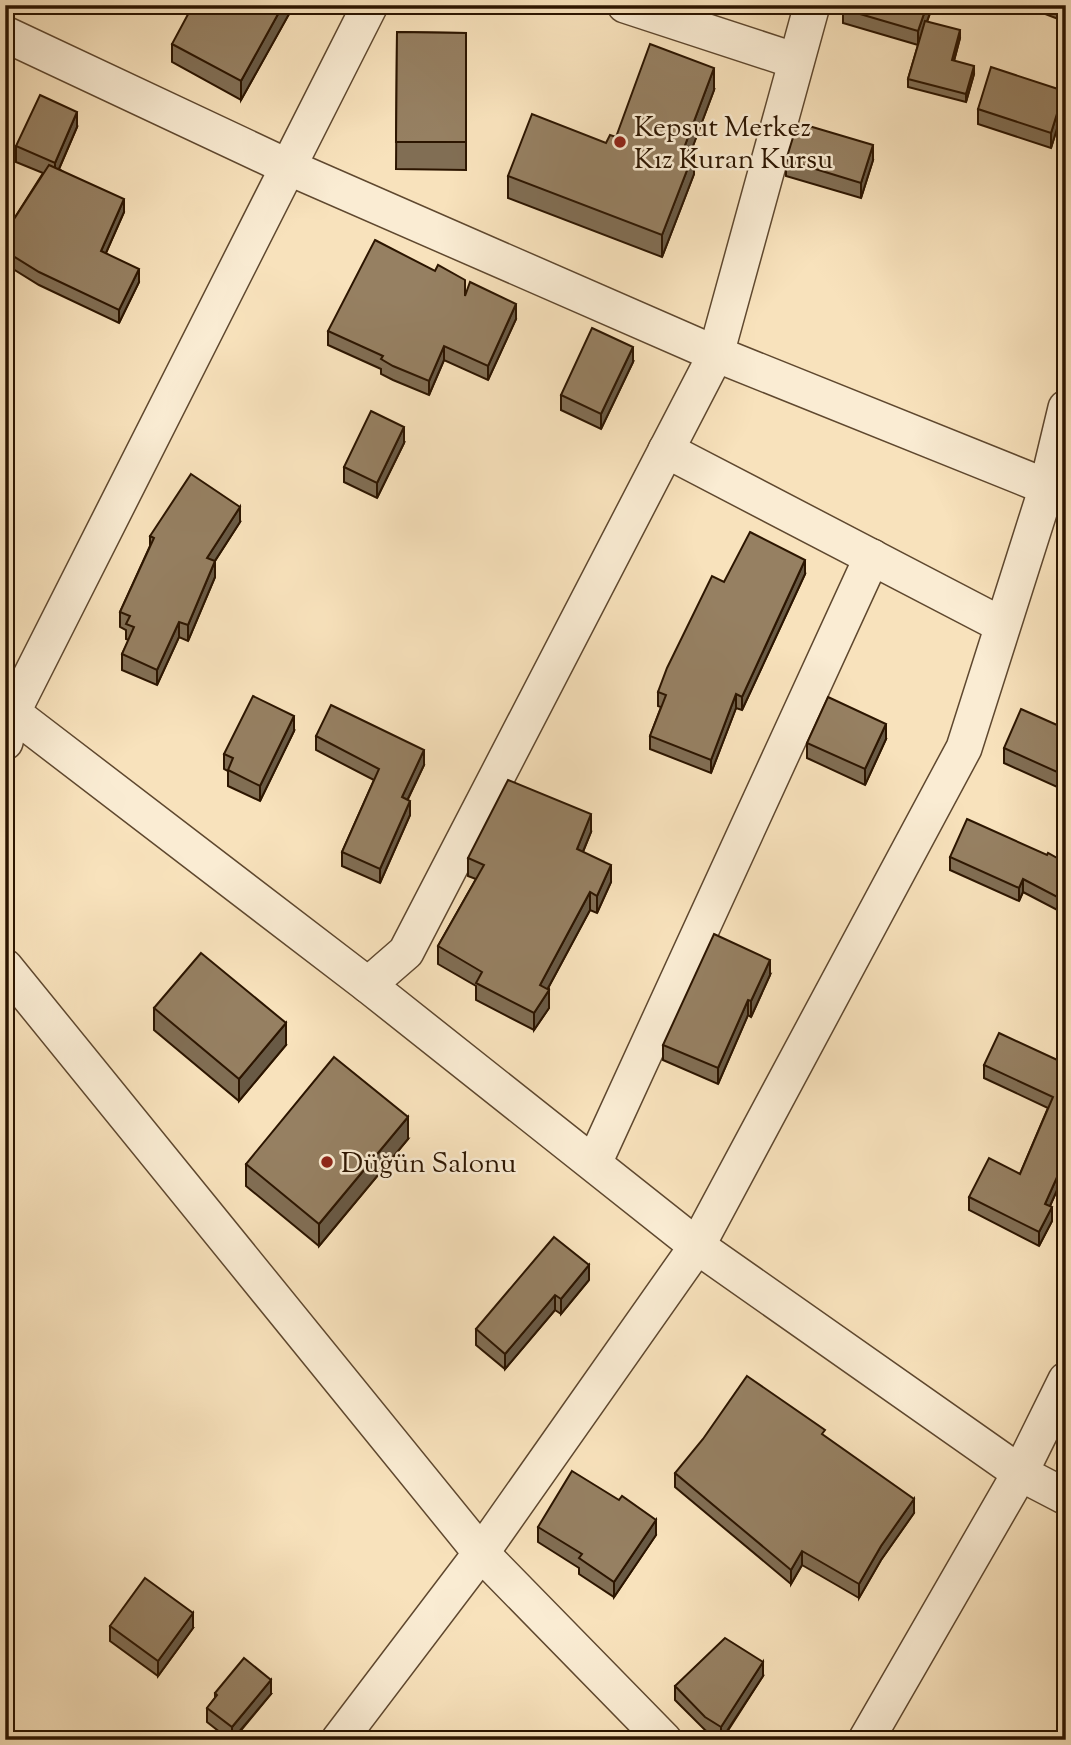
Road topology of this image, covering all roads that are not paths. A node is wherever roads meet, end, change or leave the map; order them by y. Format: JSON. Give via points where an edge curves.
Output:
{"nodes":[{"id":1,"x":370,"y":5,"type":"edge"},
{"id":2,"x":625,"y":5,"type":"edge"},
{"id":3,"x":812,"y":5,"type":"edge"},
{"id":4,"x":5,"y":34,"type":"edge"},
{"id":5,"x":796,"y":61,"type":"junction"},
{"id":6,"x":288,"y":167,"type":"junction"},
{"id":7,"x":716,"y":354,"type":"junction"},
{"id":8,"x":1066,"y":408,"type":"edge"},
{"id":9,"x":666,"y":450,"type":"junction"},
{"id":10,"x":1056,"y":489,"type":"edge"},
{"id":11,"x":872,"y":557,"type":"junction"},
{"id":12,"x":1002,"y":625,"type":"junction"},
{"id":13,"x":8,"y":721,"type":"edge"},
{"id":14,"x":5,"y":967,"type":"edge"},
{"id":15,"x":368,"y":985,"type":"junction"},
{"id":16,"x":594,"y":1163,"type":"junction"},
{"id":17,"x":697,"y":1245,"type":"junction"},
{"id":18,"x":1066,"y":1380,"type":"edge"},
{"id":19,"x":1020,"y":1473,"type":"junction"},
{"id":20,"x":1066,"y":1497,"type":"edge"},
{"id":21,"x":481,"y":1553,"type":"junction"},
{"id":22,"x":339,"y":1740,"type":"edge"},
{"id":23,"x":664,"y":1740,"type":"edge"},
{"id":24,"x":866,"y":1740,"type":"edge"}],
"edges":[{"from":1,"to":6,"type":"street"},
{"from":2,"to":5,"type":"street"},
{"from":3,"to":5,"type":"street"},
{"from":4,"to":6,"type":"street"},
{"from":5,"to":7,"type":"street"},
{"from":6,"to":7,"type":"street"},
{"from":6,"to":13,"type":"street"},
{"from":7,"to":9,"type":"street"},
{"from":7,"to":10,"type":"street"},
{"from":8,"to":10,"type":"street"},
{"from":9,"to":11,"type":"street"},
{"from":9,"to":15,"type":"street","via":[[406,953]]},
{"from":10,"to":12,"type":"street"},
{"from":11,"to":12,"type":"street"},
{"from":11,"to":16,"type":"street"},
{"from":12,"to":17,"type":"street","via":[[964,748]]},
{"from":13,"to":15,"type":"street"},
{"from":14,"to":21,"type":"street"},
{"from":15,"to":16,"type":"street"},
{"from":16,"to":17,"type":"street"},
{"from":17,"to":19,"type":"street"},
{"from":17,"to":21,"type":"street"},
{"from":18,"to":19,"type":"street"},
{"from":19,"to":20,"type":"street"},
{"from":19,"to":24,"type":"street"},
{"from":21,"to":22,"type":"street"},
{"from":21,"to":23,"type":"street"}]}
